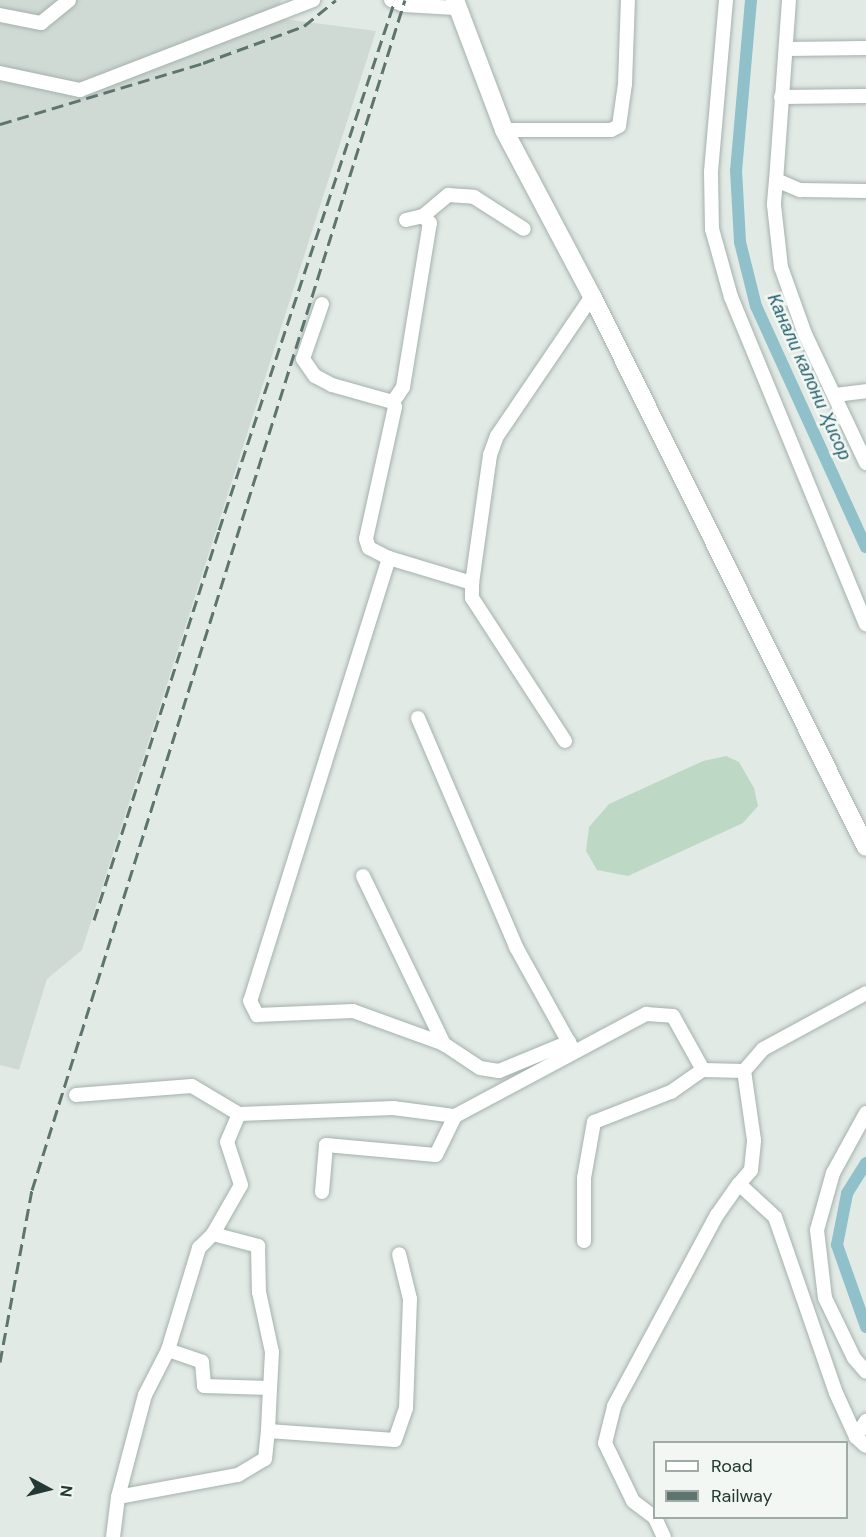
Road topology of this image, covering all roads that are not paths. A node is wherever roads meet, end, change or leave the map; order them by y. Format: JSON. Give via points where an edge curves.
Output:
{"nodes":[{"id":1,"x":69,"y":0,"type":"edge"},
{"id":2,"x":313,"y":0,"type":"edge"},
{"id":3,"x":391,"y":0,"type":"edge"},
{"id":4,"x":628,"y":0,"type":"edge"},
{"id":5,"x":726,"y":0,"type":"edge"},
{"id":6,"x":789,"y":0,"type":"edge"},
{"id":7,"x":455,"y":4,"type":"edge"},
{"id":8,"x":0,"y":15,"type":"edge"},
{"id":9,"x":866,"y":48,"type":"edge"},
{"id":10,"x":786,"y":49,"type":"junction"},
{"id":11,"x":0,"y":73,"type":"edge"},
{"id":12,"x":866,"y":96,"type":"edge"},
{"id":13,"x":781,"y":97,"type":"junction"},
{"id":14,"x":504,"y":130,"type":"junction"},
{"id":15,"x":776,"y":180,"type":"junction"},
{"id":16,"x":866,"y":191,"type":"edge"},
{"id":17,"x":423,"y":216,"type":"junction"},
{"id":18,"x":406,"y":220,"type":"dead end"},
{"id":19,"x":524,"y":229,"type":"dead end"},
{"id":20,"x":592,"y":296,"type":"junction"},
{"id":21,"x":322,"y":304,"type":"dead end"},
{"id":22,"x":866,"y":391,"type":"edge"},
{"id":23,"x":835,"y":395,"type":"junction"},
{"id":24,"x":393,"y":402,"type":"junction"},
{"id":25,"x":866,"y":463,"type":"edge"},
{"id":26,"x":389,"y":558,"type":"junction"},
{"id":27,"x":472,"y":583,"type":"junction"},
{"id":28,"x":866,"y":624,"type":"edge"},
{"id":29,"x":418,"y":718,"type":"dead end"},
{"id":30,"x":565,"y":741,"type":"dead end"},
{"id":31,"x":866,"y":847,"type":"edge"},
{"id":32,"x":363,"y":876,"type":"dead end"},
{"id":33,"x":866,"y":993,"type":"edge"},
{"id":34,"x":444,"y":1044,"type":"junction"},
{"id":35,"x":572,"y":1047,"type":"junction"},
{"id":36,"x":704,"y":1070,"type":"junction"},
{"id":37,"x":744,"y":1071,"type":"junction"},
{"id":38,"x":76,"y":1095,"type":"dead end"},
{"id":39,"x":866,"y":1113,"type":"edge"},
{"id":40,"x":239,"y":1114,"type":"junction"},
{"id":41,"x":455,"y":1116,"type":"junction"},
{"id":42,"x":739,"y":1184,"type":"junction"},
{"id":43,"x":322,"y":1192,"type":"dead end"},
{"id":44,"x":213,"y":1234,"type":"junction"},
{"id":45,"x":584,"y":1241,"type":"dead end"},
{"id":46,"x":399,"y":1254,"type":"dead end"},
{"id":47,"x":168,"y":1350,"type":"junction"},
{"id":48,"x":866,"y":1372,"type":"edge"},
{"id":49,"x":270,"y":1388,"type":"junction"},
{"id":50,"x":866,"y":1421,"type":"edge"},
{"id":51,"x":268,"y":1431,"type":"junction"},
{"id":52,"x":861,"y":1442,"type":"edge"},
{"id":53,"x":118,"y":1497,"type":"junction"},
{"id":54,"x":653,"y":1516,"type":"edge"},
{"id":55,"x":656,"y":1519,"type":"edge"},
{"id":56,"x":113,"y":1537,"type":"edge"},
{"id":57,"x":664,"y":1537,"type":"edge"}],
"edges":[{"from":1,"to":8,"type":"street","via":[[41,23]]},
{"from":2,"to":11,"type":"street","via":[[80,90]]},
{"from":3,"to":7,"type":"street","via":[[404,5]]},
{"from":4,"to":14,"type":"street","via":[[619,126],[610,130]]},
{"from":5,"to":28,"type":"street","via":[[711,172],[712,230],[731,297]]},
{"from":6,"to":10,"type":"street"},
{"from":7,"to":14,"type":"main road"},
{"from":9,"to":10,"type":"street"},
{"from":10,"to":13,"type":"street"},
{"from":12,"to":13,"type":"street"},
{"from":13,"to":15,"type":"street"},
{"from":14,"to":20,"type":"main road"},
{"from":15,"to":16,"type":"street","via":[[800,190]]},
{"from":15,"to":23,"type":"street","via":[[774,205],[781,267],[805,334]]},
{"from":17,"to":18,"type":"street"},
{"from":17,"to":19,"type":"street","via":[[448,195],[474,197]]},
{"from":17,"to":24,"type":"street","via":[[430,223],[403,387]]},
{"from":20,"to":27,"type":"street","via":[[497,436],[490,455]]},
{"from":20,"to":31,"type":"main road"},
{"from":21,"to":24,"type":"street","via":[[303,359],[315,376],[332,385]]},
{"from":22,"to":23,"type":"street"},
{"from":23,"to":25,"type":"street"},
{"from":24,"to":26,"type":"street","via":[[366,539],[369,548]]},
{"from":26,"to":27,"type":"street"},
{"from":26,"to":34,"type":"street","via":[[250,1001],[257,1015],[353,1011]]},
{"from":27,"to":30,"type":"street","via":[[472,598]]},
{"from":29,"to":35,"type":"street","via":[[516,947]]},
{"from":32,"to":34,"type":"street"},
{"from":33,"to":37,"type":"street","via":[[762,1049]]},
{"from":34,"to":35,"type":"street","via":[[480,1068],[500,1071]]},
{"from":35,"to":36,"type":"street","via":[[646,1014],[672,1016]]},
{"from":35,"to":41,"type":"street"},
{"from":36,"to":37,"type":"street"},
{"from":36,"to":45,"type":"street","via":[[671,1092],[594,1122],[584,1178]]},
{"from":37,"to":42,"type":"street","via":[[754,1140],[751,1170]]},
{"from":38,"to":40,"type":"street","via":[[192,1086]]},
{"from":39,"to":48,"type":"street","via":[[833,1173],[817,1230],[825,1298],[854,1358]]},
{"from":40,"to":41,"type":"street","via":[[393,1108]]},
{"from":40,"to":44,"type":"street","via":[[227,1143],[241,1185]]},
{"from":41,"to":43,"type":"street","via":[[435,1155],[326,1145]]},
{"from":42,"to":52,"type":"street","via":[[775,1217],[836,1393]]},
{"from":42,"to":54,"type":"street","via":[[717,1215],[614,1406],[605,1443],[633,1501]]},
{"from":44,"to":47,"type":"street","via":[[199,1248]]},
{"from":44,"to":49,"type":"street","via":[[258,1245],[259,1292],[272,1352]]},
{"from":46,"to":51,"type":"street","via":[[410,1299],[406,1408],[395,1440]]},
{"from":47,"to":49,"type":"street","via":[[202,1362],[204,1386]]},
{"from":47,"to":53,"type":"street","via":[[145,1395]]},
{"from":49,"to":51,"type":"street"},
{"from":50,"to":52,"type":"street"},
{"from":51,"to":53,"type":"street","via":[[265,1459],[238,1475]]},
{"from":53,"to":56,"type":"street"},
{"from":55,"to":57,"type":"street"}]}
